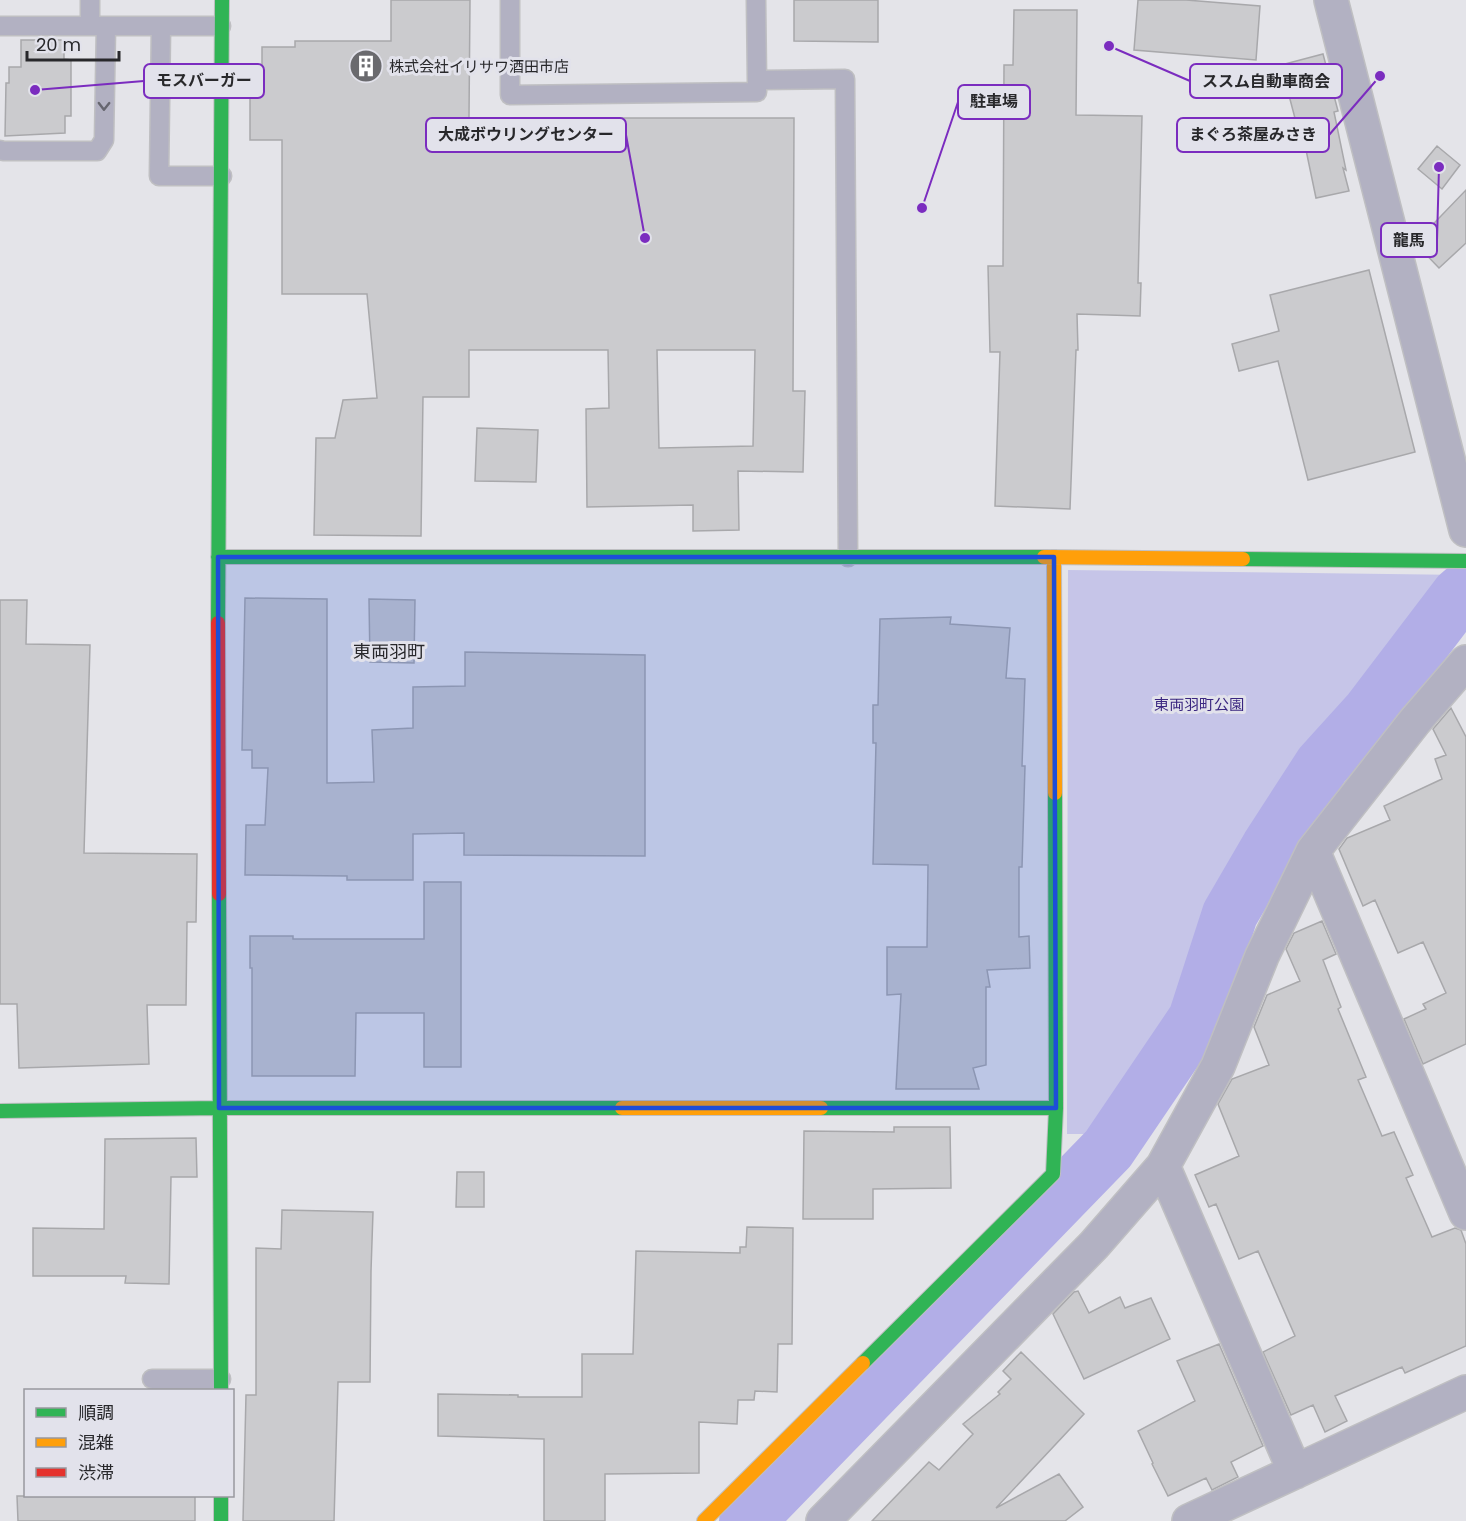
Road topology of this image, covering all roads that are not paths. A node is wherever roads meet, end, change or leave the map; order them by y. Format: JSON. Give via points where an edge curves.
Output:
{"nodes":[{"id":1,"x":90,"y":0,"type":"edge"},
{"id":2,"x":222,"y":0,"type":"edge"},
{"id":3,"x":510,"y":0,"type":"edge"},
{"id":4,"x":756,"y":0,"type":"edge"},
{"id":5,"x":1331,"y":0,"type":"edge"},
{"id":6,"x":0,"y":26,"type":"edge"},
{"id":7,"x":98,"y":26,"type":"junction"},
{"id":8,"x":161,"y":26,"type":"junction"},
{"id":9,"x":222,"y":26,"type":"junction"},
{"id":10,"x":757,"y":80,"type":"junction"},
{"id":11,"x":0,"y":150,"type":"edge"},
{"id":12,"x":222,"y":176,"type":"junction"},
{"id":13,"x":1466,"y":530,"type":"edge"},
{"id":14,"x":218,"y":557,"type":"junction"},
{"id":15,"x":848,"y":557,"type":"junction"},
{"id":16,"x":1054,"y":557,"type":"junction"},
{"id":17,"x":1466,"y":561,"type":"edge"},
{"id":18,"x":1466,"y":662,"type":"edge"},
{"id":19,"x":1313,"y":851,"type":"junction"},
{"id":20,"x":219,"y":1108,"type":"junction"},
{"id":21,"x":1056,"y":1108,"type":"junction"},
{"id":22,"x":0,"y":1111,"type":"edge"},
{"id":23,"x":1163,"y":1166,"type":"junction"},
{"id":24,"x":1466,"y":1213,"type":"edge"},
{"id":25,"x":152,"y":1379,"type":"dead end"},
{"id":26,"x":221,"y":1385,"type":"edge"},
{"id":27,"x":1466,"y":1392,"type":"edge"},
{"id":28,"x":1295,"y":1472,"type":"junction"},
{"id":29,"x":221,"y":1497,"type":"edge"},
{"id":30,"x":221,"y":1521,"type":"edge"},
{"id":31,"x":704,"y":1521,"type":"edge"},
{"id":32,"x":823,"y":1521,"type":"edge"},
{"id":33,"x":1189,"y":1521,"type":"edge"}],
"edges":[{"from":1,"to":7,"type":"lane"},
{"from":2,"to":9,"type":"street"},
{"from":3,"to":10,"type":"lane","via":[[510,95],[757,92]]},
{"from":4,"to":10,"type":"lane"},
{"from":5,"to":13,"type":"street"},
{"from":6,"to":7,"type":"lane"},
{"from":7,"to":8,"type":"lane"},
{"from":7,"to":11,"type":"lane","one_way":true,"via":[[104,140],[97,151]]},
{"from":8,"to":9,"type":"lane"},
{"from":8,"to":12,"type":"lane","via":[[159,176]]},
{"from":9,"to":12,"type":"street"},
{"from":10,"to":15,"type":"lane","via":[[845,79]]},
{"from":12,"to":14,"type":"street"},
{"from":14,"to":15,"type":"street"},
{"from":14,"to":20,"type":"street"},
{"from":15,"to":16,"type":"street"},
{"from":16,"to":17,"type":"street"},
{"from":16,"to":21,"type":"street"},
{"from":18,"to":19,"type":"street"},
{"from":19,"to":23,"type":"street","via":[[1262,956],[1218,1066]]},
{"from":19,"to":24,"type":"street"},
{"from":20,"to":21,"type":"street"},
{"from":20,"to":22,"type":"street"},
{"from":20,"to":26,"type":"street"},
{"from":21,"to":31,"type":"street","via":[[1053,1174]]},
{"from":23,"to":28,"type":"street"},
{"from":23,"to":32,"type":"street","via":[[1094,1245]]},
{"from":25,"to":26,"type":"lane"},
{"from":27,"to":28,"type":"street"},
{"from":28,"to":33,"type":"street"},
{"from":29,"to":30,"type":"street"}]}
